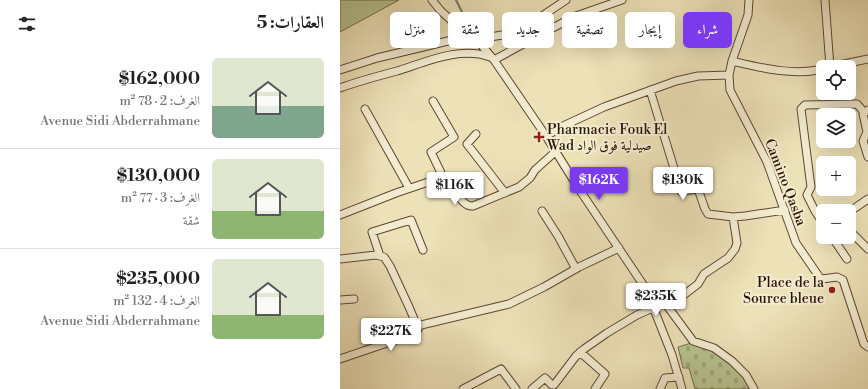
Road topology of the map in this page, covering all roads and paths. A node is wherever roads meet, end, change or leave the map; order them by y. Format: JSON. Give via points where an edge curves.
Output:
{"nodes":[{"id":1,"x":432,"y":0,"type":"edge"},
{"id":2,"x":566,"y":0,"type":"edge"},
{"id":3,"x":622,"y":0,"type":"edge"},
{"id":4,"x":825,"y":0,"type":"edge"},
{"id":5,"x":751,"y":1,"type":"edge"},
{"id":6,"x":448,"y":18,"type":"edge"},
{"id":7,"x":494,"y":36,"type":"edge"},
{"id":8,"x":448,"y":41,"type":"edge"},
{"id":9,"x":484,"y":48,"type":"edge"},
{"id":10,"x":493,"y":58,"type":"junction"},
{"id":11,"x":868,"y":58,"type":"edge"},
{"id":12,"x":829,"y":60,"type":"edge"},
{"id":13,"x":732,"y":61,"type":"junction"},
{"id":14,"x":856,"y":61,"type":"edge"},
{"id":15,"x":340,"y":70,"type":"edge"},
{"id":16,"x":816,"y":70,"type":"edge"},
{"id":17,"x":729,"y":76,"type":"junction"},
{"id":18,"x":340,"y":88,"type":"edge"},
{"id":19,"x":650,"y":90,"type":"junction"},
{"id":20,"x":433,"y":101,"type":"dead end"},
{"id":21,"x":365,"y":109,"type":"dead end"},
{"id":22,"x":866,"y":111,"type":"edge"},
{"id":23,"x":476,"y":134,"type":"dead end"},
{"id":24,"x":546,"y":136,"type":"junction"},
{"id":25,"x":555,"y":152,"type":"junction"},
{"id":26,"x":868,"y":157,"type":"edge"},
{"id":27,"x":443,"y":177,"type":"junction"},
{"id":28,"x":409,"y":188,"type":"junction"},
{"id":29,"x":505,"y":193,"type":"junction"},
{"id":30,"x":868,"y":199,"type":"edge"},
{"id":31,"x":856,"y":207,"type":"edge"},
{"id":32,"x":785,"y":210,"type":"junction"},
{"id":33,"x":542,"y":211,"type":"dead end"},
{"id":34,"x":816,"y":212,"type":"edge"},
{"id":35,"x":340,"y":215,"type":"edge"},
{"id":36,"x":733,"y":217,"type":"junction"},
{"id":37,"x":856,"y":237,"type":"edge"},
{"id":38,"x":836,"y":244,"type":"edge"},
{"id":39,"x":619,"y":248,"type":"junction"},
{"id":40,"x":424,"y":250,"type":"dead end"},
{"id":41,"x":868,"y":250,"type":"edge"},
{"id":42,"x":380,"y":256,"type":"junction"},
{"id":43,"x":340,"y":259,"type":"edge"},
{"id":44,"x":846,"y":259,"type":"dead end"},
{"id":45,"x":576,"y":269,"type":"junction"},
{"id":46,"x":354,"y":299,"type":"dead end"},
{"id":47,"x":340,"y":300,"type":"edge"},
{"id":48,"x":665,"y":303,"type":"junction"},
{"id":49,"x":654,"y":307,"type":"junction"},
{"id":50,"x":417,"y":326,"type":"junction"},
{"id":51,"x":868,"y":347,"type":"edge"},
{"id":52,"x":580,"y":352,"type":"junction"},
{"id":53,"x":340,"y":359,"type":"edge"},
{"id":54,"x":679,"y":377,"type":"junction"},
{"id":55,"x":463,"y":389,"type":"edge"},
{"id":56,"x":516,"y":389,"type":"edge"},
{"id":57,"x":532,"y":389,"type":"edge"},
{"id":58,"x":595,"y":389,"type":"edge"},
{"id":59,"x":660,"y":389,"type":"edge"},
{"id":60,"x":682,"y":389,"type":"edge"},
{"id":61,"x":754,"y":389,"type":"edge"}],
"edges":[{"from":1,"to":6,"type":"street"},
{"from":2,"to":7,"type":"street","via":[[524,28],[514,33]]},
{"from":3,"to":10,"type":"street","via":[[573,17]]},
{"from":4,"to":12,"type":"street"},
{"from":5,"to":13,"type":"street","name":"Camino Qasba"},
{"from":8,"to":15,"type":"street"},
{"from":9,"to":10,"type":"street"},
{"from":10,"to":18,"type":"street","via":[[473,53],[452,55]]},
{"from":10,"to":24,"type":"street"},
{"from":11,"to":14,"type":"street"},
{"from":13,"to":16,"type":"street","via":[[788,72]]},
{"from":13,"to":17,"type":"street","name":"Camino Qasba"},
{"from":17,"to":19,"type":"street","via":[[685,78]]},
{"from":17,"to":32,"type":"street","name":"Camino Qasba","via":[[733,98],[761,147]]},
{"from":19,"to":24,"type":"street","via":[[604,107]]},
{"from":19,"to":36,"type":"street","via":[[680,191],[698,189],[707,213]]},
{"from":20,"to":27,"type":"street","via":[[454,137],[431,152]]},
{"from":21,"to":28,"type":"street"},
{"from":22,"to":26,"type":"street","via":[[863,114],[867,132],[863,141]]},
{"from":22,"to":34,"type":"street","via":[[856,104],[805,106],[801,109],[811,187],[807,195]]},
{"from":23,"to":29,"type":"street","via":[[468,144]]},
{"from":24,"to":25,"type":"street"},
{"from":25,"to":29,"type":"street","via":[[527,181]]},
{"from":25,"to":39,"type":"street"},
{"from":27,"to":28,"type":"street"},
{"from":27,"to":29,"type":"street","via":[[468,206]]},
{"from":28,"to":35,"type":"street"},
{"from":30,"to":31,"type":"street"},
{"from":32,"to":36,"type":"street"},
{"from":32,"to":51,"type":"street","name":"Camino Qasba","via":[[796,243],[819,277],[822,279],[837,276],[843,280],[864,344]]},
{"from":33,"to":45,"type":"street"},
{"from":36,"to":48,"type":"street","via":[[737,241],[732,253],[704,274],[696,286]]},
{"from":37,"to":41,"type":"street"},
{"from":38,"to":44,"type":"street"},
{"from":39,"to":45,"type":"street"},
{"from":39,"to":49,"type":"street","via":[[646,289]]},
{"from":40,"to":42,"type":"street","via":[[411,220],[372,232]]},
{"from":42,"to":43,"type":"street"},
{"from":42,"to":50,"type":"street","via":[[386,259],[390,266]]},
{"from":45,"to":50,"type":"street","via":[[509,304]]},
{"from":46,"to":47,"type":"street"},
{"from":48,"to":49,"type":"street"},
{"from":48,"to":61,"type":"street","via":[[692,341],[714,348],[732,361],[746,375]]},
{"from":49,"to":52,"type":"street","via":[[607,332]]},
{"from":49,"to":54,"type":"street"},
{"from":50,"to":53,"type":"street","via":[[418,329],[396,340]]},
{"from":52,"to":57,"type":"street","via":[[554,385],[545,378]]},
{"from":52,"to":58,"type":"street","via":[[605,374]]},
{"from":54,"to":59,"type":"street","via":[[665,378]]},
{"from":54,"to":60,"type":"street"},
{"from":55,"to":56,"type":"street","via":[[501,369]]}]}
